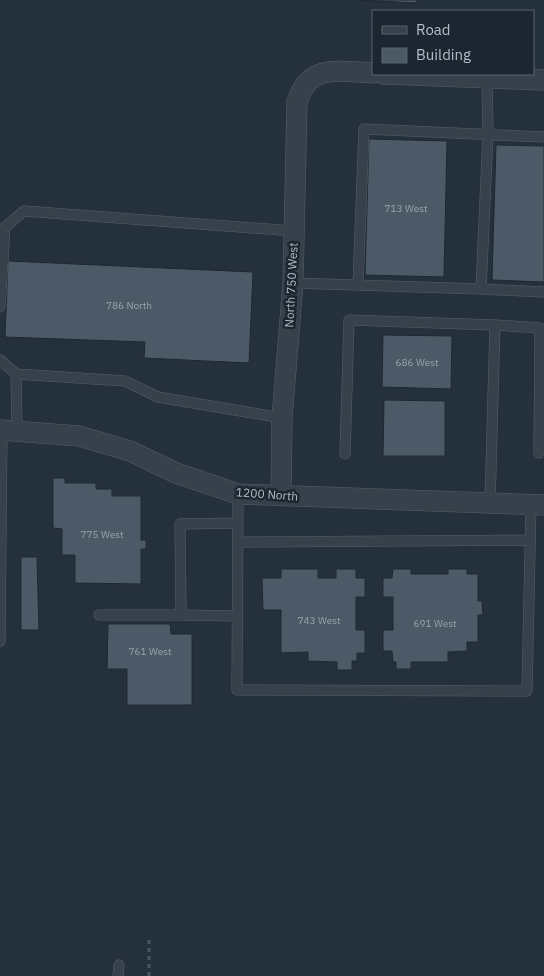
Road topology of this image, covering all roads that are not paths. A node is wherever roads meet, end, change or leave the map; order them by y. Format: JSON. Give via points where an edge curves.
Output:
{"nodes":[{"id":1,"x":372,"y":73,"type":"edge"},
{"id":2,"x":405,"y":75,"type":"edge"},
{"id":3,"x":487,"y":79,"type":"junction"},
{"id":4,"x":544,"y":80,"type":"edge"},
{"id":5,"x":488,"y":134,"type":"junction"},
{"id":6,"x":544,"y":138,"type":"edge"},
{"id":7,"x":294,"y":231,"type":"junction"},
{"id":8,"x":292,"y":283,"type":"junction"},
{"id":9,"x":358,"y":285,"type":"junction"},
{"id":10,"x":481,"y":289,"type":"junction"},
{"id":11,"x":544,"y":292,"type":"edge"},
{"id":12,"x":0,"y":307,"type":"edge"},
{"id":13,"x":495,"y":325,"type":"junction"},
{"id":14,"x":542,"y":328,"type":"edge"},
{"id":15,"x":0,"y":360,"type":"edge"},
{"id":16,"x":16,"y":374,"type":"junction"},
{"id":17,"x":282,"y":418,"type":"junction"},
{"id":18,"x":6,"y":431,"type":"edge"},
{"id":19,"x":539,"y":453,"type":"dead end"},
{"id":20,"x":346,"y":454,"type":"dead end"},
{"id":21,"x":0,"y":466,"type":"edge"},
{"id":22,"x":238,"y":494,"type":"junction"},
{"id":23,"x":281,"y":495,"type":"junction"},
{"id":24,"x":490,"y":504,"type":"junction"},
{"id":25,"x":538,"y":505,"type":"edge"},
{"id":26,"x":238,"y":523,"type":"junction"},
{"id":27,"x":530,"y":540,"type":"junction"},
{"id":28,"x":238,"y":542,"type":"junction"},
{"id":29,"x":98,"y":615,"type":"dead end"},
{"id":30,"x":181,"y":615,"type":"junction"},
{"id":31,"x":238,"y":616,"type":"junction"},
{"id":32,"x":0,"y":641,"type":"edge"},
{"id":33,"x":119,"y":965,"type":"dead end"},
{"id":34,"x":118,"y":976,"type":"edge"}],
"edges":[{"from":1,"to":7,"type":"street","name":"North 750 West","via":[[324,72],[310,78],[301,89]]},
{"from":2,"to":3,"type":"street"},
{"from":3,"to":4,"type":"street"},
{"from":3,"to":5,"type":"lane"},
{"from":5,"to":6,"type":"lane"},
{"from":5,"to":9,"type":"lane","via":[[364,129]]},
{"from":5,"to":10,"type":"lane"},
{"from":7,"to":8,"type":"street","name":"North 750 West"},
{"from":7,"to":12,"type":"lane","via":[[24,211],[5,227]]},
{"from":8,"to":9,"type":"lane"},
{"from":8,"to":17,"type":"street","name":"North 750 West"},
{"from":9,"to":10,"type":"lane"},
{"from":10,"to":11,"type":"lane"},
{"from":13,"to":14,"type":"lane"},
{"from":13,"to":20,"type":"lane","via":[[349,320]]},
{"from":13,"to":24,"type":"lane"},
{"from":14,"to":19,"type":"lane"},
{"from":15,"to":16,"type":"lane"},
{"from":16,"to":17,"type":"lane","via":[[124,381],[158,397]]},
{"from":16,"to":18,"type":"lane"},
{"from":17,"to":23,"type":"street","name":"North 750 West"},
{"from":18,"to":21,"type":"lane"},
{"from":18,"to":22,"type":"street","name":"1200 North","via":[[79,436],[130,451],[176,473]]},
{"from":21,"to":32,"type":"lane"},
{"from":22,"to":23,"type":"street","name":"1200 North"},
{"from":22,"to":26,"type":"lane"},
{"from":23,"to":24,"type":"street","name":"1200 North"},
{"from":24,"to":25,"type":"street","name":"1200 North"},
{"from":25,"to":27,"type":"lane"},
{"from":26,"to":28,"type":"lane"},
{"from":26,"to":30,"type":"lane","via":[[180,524]]},
{"from":27,"to":28,"type":"lane"},
{"from":27,"to":31,"type":"lane","via":[[527,691],[238,690]]},
{"from":28,"to":31,"type":"lane"},
{"from":29,"to":30,"type":"lane"},
{"from":30,"to":31,"type":"lane"},
{"from":33,"to":34,"type":"lane"}]}
